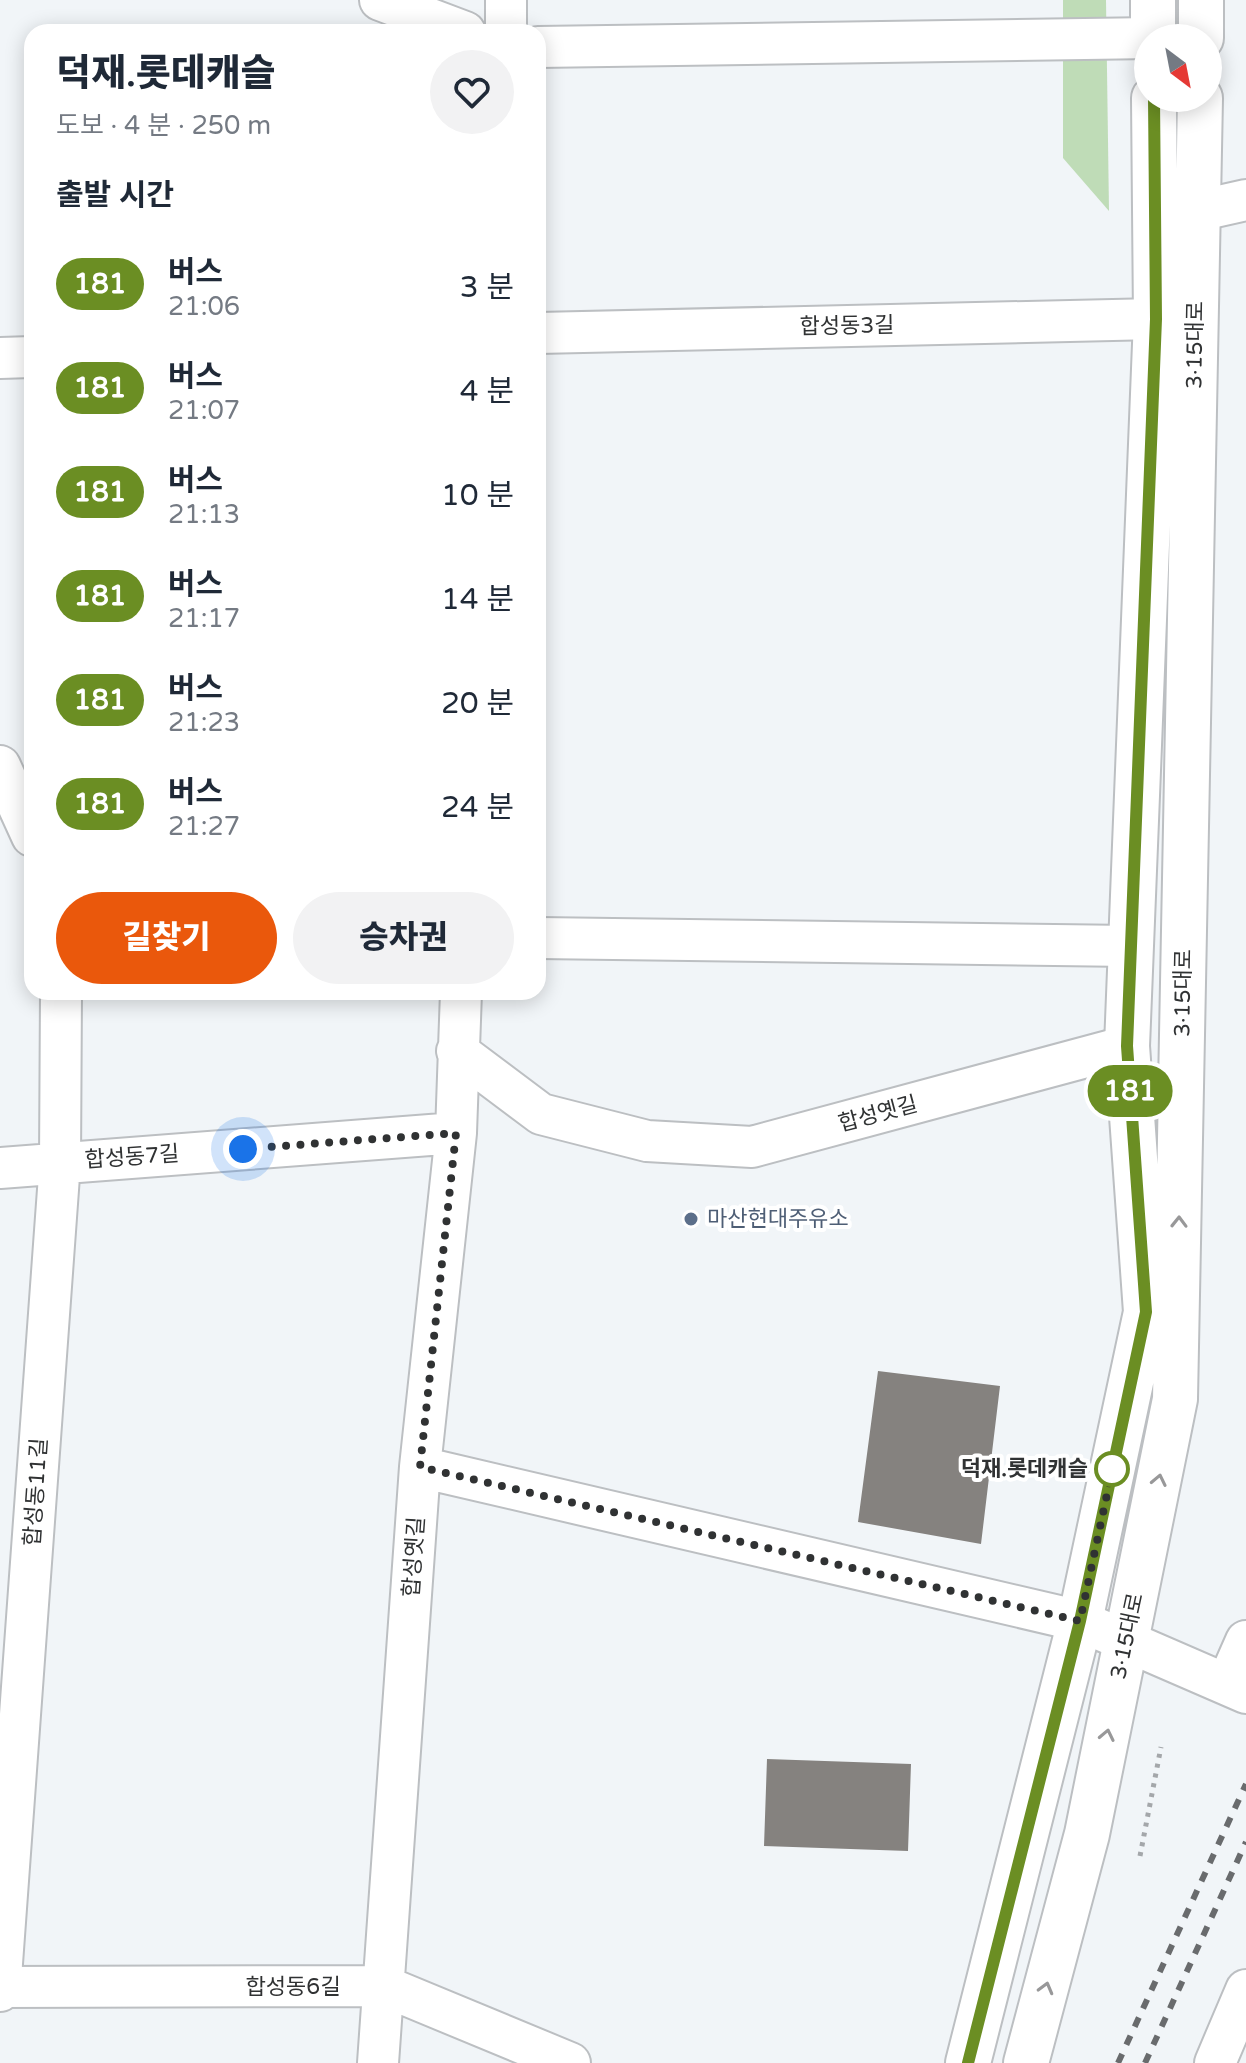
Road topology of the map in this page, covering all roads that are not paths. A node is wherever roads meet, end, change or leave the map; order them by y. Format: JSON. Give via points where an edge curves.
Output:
{"nodes":[{"id":1,"x":380,"y":0,"type":"edge"},
{"id":2,"x":506,"y":0,"type":"edge"},
{"id":3,"x":1153,"y":0,"type":"edge"},
{"id":4,"x":1201,"y":0,"type":"edge"},
{"id":5,"x":444,"y":24,"type":"edge"},
{"id":6,"x":506,"y":24,"type":"edge"},
{"id":7,"x":1153,"y":24,"type":"edge"},
{"id":8,"x":1201,"y":24,"type":"edge"},
{"id":9,"x":1134,"y":38,"type":"edge"},
{"id":10,"x":546,"y":47,"type":"edge"},
{"id":11,"x":1154,"y":112,"type":"edge"},
{"id":12,"x":1200,"y":112,"type":"edge"},
{"id":13,"x":1246,"y":200,"type":"edge"},
{"id":14,"x":1197,"y":211,"type":"junction"},
{"id":15,"x":1156,"y":319,"type":"junction"},
{"id":16,"x":546,"y":333,"type":"edge"},
{"id":17,"x":24,"y":357,"type":"edge"},
{"id":18,"x":0,"y":358,"type":"edge"},
{"id":19,"x":0,"y":766,"type":"edge"},
{"id":20,"x":24,"y":818,"type":"edge"},
{"id":21,"x":546,"y":938,"type":"edge"},
{"id":22,"x":1131,"y":946,"type":"junction"},
{"id":23,"x":61,"y":1000,"type":"edge"},
{"id":24,"x":460,"y":1000,"type":"edge"},
{"id":25,"x":1127,"y":1046,"type":"junction"},
{"id":26,"x":457,"y":1051,"type":"junction"},
{"id":27,"x":456,"y":1133,"type":"junction"},
{"id":28,"x":60,"y":1162,"type":"junction"},
{"id":29,"x":0,"y":1168,"type":"edge"},
{"id":30,"x":420,"y":1467,"type":"junction"},
{"id":31,"x":1080,"y":1621,"type":"junction"},
{"id":32,"x":1126,"y":1641,"type":"junction"},
{"id":33,"x":1246,"y":1641,"type":"edge"},
{"id":34,"x":1236,"y":1688,"type":"edge"},
{"id":35,"x":384,"y":1986,"type":"junction"},
{"id":36,"x":0,"y":1989,"type":"edge"},
{"id":37,"x":1246,"y":1990,"type":"edge"},
{"id":38,"x":378,"y":2063,"type":"edge"},
{"id":39,"x":570,"y":2063,"type":"edge"},
{"id":40,"x":968,"y":2063,"type":"edge"},
{"id":41,"x":1026,"y":2063,"type":"edge"},
{"id":42,"x":1215,"y":2063,"type":"edge"}],
"edges":[{"from":1,"to":5,"type":"street"},
{"from":2,"to":6,"type":"street"},
{"from":3,"to":7,"type":"main road"},
{"from":4,"to":8,"type":"main road"},
{"from":9,"to":10,"type":"street"},
{"from":11,"to":15,"type":"main road","name":"3·15대로"},
{"from":12,"to":14,"type":"main road","name":"3·15대로"},
{"from":13,"to":14,"type":"street"},
{"from":32,"to":14,"type":"main road","name":"3·15대로","one_way":true,"via":[[1175,1399]]},
{"from":15,"to":16,"type":"street","name":"합성동3길"},
{"from":15,"to":22,"type":"main road","name":"3·15대로"},
{"from":17,"to":18,"type":"street"},
{"from":19,"to":20,"type":"street"},
{"from":21,"to":22,"type":"street"},
{"from":22,"to":25,"type":"main road","name":"3·15대로"},
{"from":23,"to":28,"type":"street","name":"합성동11길"},
{"from":24,"to":26,"type":"street","name":"합성옛길"},
{"from":25,"to":26,"type":"street","name":"합성옛길","via":[[752,1147],[647,1141],[541,1114]]},
{"from":25,"to":31,"type":"main road","name":"3·15대로","via":[[1146,1312]]},
{"from":26,"to":27,"type":"street","name":"합성옛길"},
{"from":27,"to":28,"type":"street","name":"합성동7길"},
{"from":27,"to":30,"type":"street","name":"합성옛길"},
{"from":28,"to":29,"type":"street","name":"합성동7길"},
{"from":28,"to":36,"type":"street","name":"합성동11길"},
{"from":30,"to":31,"type":"street"},
{"from":30,"to":35,"type":"street","name":"합성옛길"},
{"from":31,"to":32,"type":"street"},
{"from":31,"to":40,"type":"main road","name":"3·15대로"},
{"from":32,"to":34,"type":"street"},
{"from":41,"to":32,"type":"main road","name":"3·15대로","one_way":true,"via":[[1087,1834]]},
{"from":33,"to":34,"type":"street"},
{"from":35,"to":36,"type":"street","name":"합성동6길"},
{"from":35,"to":38,"type":"street","name":"합성옛길"},
{"from":35,"to":39,"type":"street","name":"합성동6길"},
{"from":37,"to":42,"type":"street"}]}
